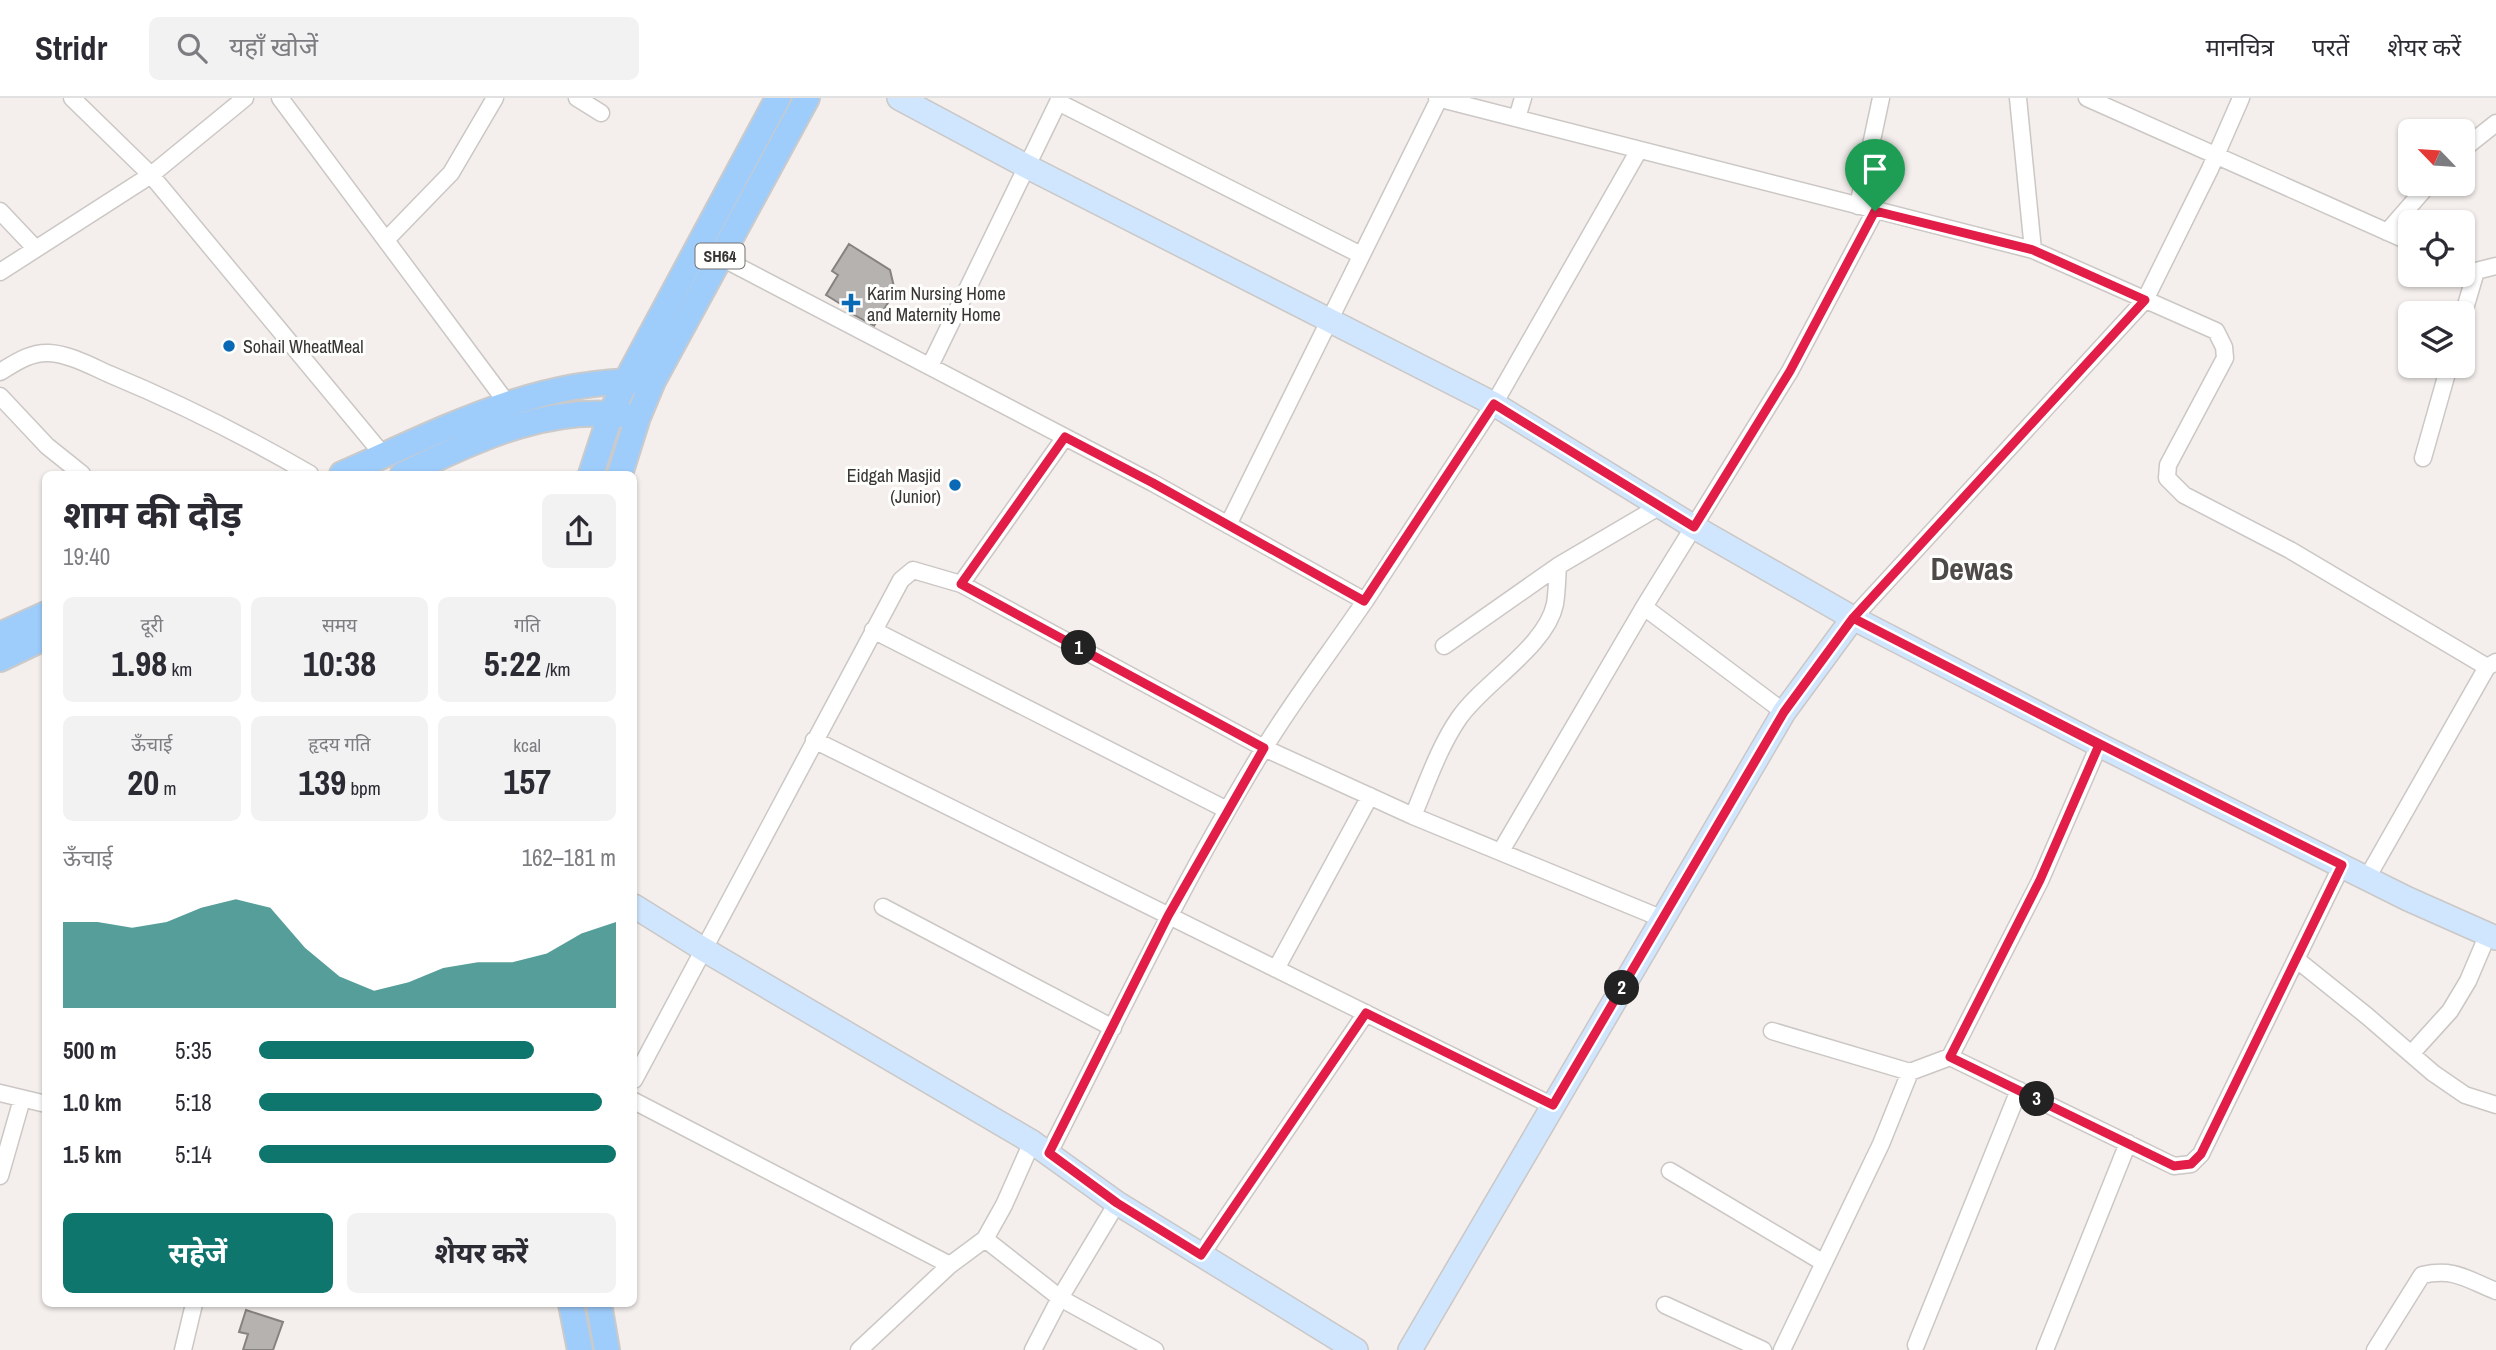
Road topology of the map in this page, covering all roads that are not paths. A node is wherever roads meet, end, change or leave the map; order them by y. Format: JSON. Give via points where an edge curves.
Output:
{"nodes":[{"id":1,"x":72,"y":98,"type":"edge"},
{"id":2,"x":245,"y":98,"type":"edge"},
{"id":3,"x":280,"y":98,"type":"edge"},
{"id":4,"x":495,"y":98,"type":"edge"},
{"id":5,"x":577,"y":98,"type":"edge"},
{"id":6,"x":778,"y":98,"type":"edge"},
{"id":7,"x":807,"y":98,"type":"edge"},
{"id":8,"x":899,"y":98,"type":"edge"},
{"id":9,"x":1438,"y":98,"type":"edge"},
{"id":10,"x":1524,"y":98,"type":"edge"},
{"id":11,"x":1881,"y":98,"type":"edge"},
{"id":12,"x":2018,"y":98,"type":"edge"},
{"id":13,"x":2087,"y":98,"type":"edge"},
{"id":14,"x":2241,"y":98,"type":"edge"},
{"id":15,"x":1059,"y":100,"type":"edge"},
{"id":16,"x":601,"y":113,"type":"dead end"},
{"id":17,"x":1517,"y":118,"type":"junction"},
{"id":18,"x":2496,"y":123,"type":"edge"},
{"id":19,"x":2475,"y":140,"type":"edge"},
{"id":20,"x":1639,"y":150,"type":"junction"},
{"id":21,"x":2216,"y":156,"type":"junction"},
{"id":22,"x":1026,"y":166,"type":"junction"},
{"id":23,"x":151,"y":175,"type":"junction"},
{"id":24,"x":2418,"y":196,"type":"edge"},
{"id":25,"x":1858,"y":206,"type":"junction"},
{"id":26,"x":0,"y":211,"type":"edge"},
{"id":27,"x":1875,"y":211,"type":"junction"},
{"id":28,"x":2387,"y":232,"type":"junction"},
{"id":29,"x":2398,"y":237,"type":"edge"},
{"id":30,"x":386,"y":240,"type":"junction"},
{"id":31,"x":35,"y":248,"type":"junction"},
{"id":32,"x":2033,"y":250,"type":"junction"},
{"id":33,"x":1361,"y":256,"type":"junction"},
{"id":34,"x":720,"y":257,"type":"junction"},
{"id":35,"x":2496,"y":266,"type":"edge"},
{"id":36,"x":2475,"y":268,"type":"edge"},
{"id":37,"x":0,"y":272,"type":"edge"},
{"id":38,"x":2145,"y":300,"type":"junction"},
{"id":39,"x":1329,"y":320,"type":"junction"},
{"id":40,"x":930,"y":366,"type":"junction"},
{"id":41,"x":0,"y":372,"type":"edge"},
{"id":42,"x":2446,"y":378,"type":"edge"},
{"id":43,"x":626,"y":381,"type":"junction"},
{"id":44,"x":653,"y":381,"type":"junction"},
{"id":45,"x":0,"y":396,"type":"edge"},
{"id":46,"x":507,"y":403,"type":"junction"},
{"id":47,"x":1494,"y":404,"type":"junction"},
{"id":48,"x":611,"y":413,"type":"junction"},
{"id":49,"x":638,"y":417,"type":"junction"},
{"id":50,"x":1065,"y":437,"type":"junction"},
{"id":51,"x":384,"y":456,"type":"junction"},
{"id":52,"x":2423,"y":458,"type":"dead end"},
{"id":53,"x":78,"y":471,"type":"edge"},
{"id":54,"x":305,"y":471,"type":"edge"},
{"id":55,"x":349,"y":471,"type":"edge"},
{"id":56,"x":410,"y":471,"type":"edge"},
{"id":57,"x":592,"y":471,"type":"edge"},
{"id":58,"x":621,"y":471,"type":"edge"},
{"id":59,"x":1660,"y":506,"type":"junction"},
{"id":60,"x":1228,"y":525,"type":"junction"},
{"id":61,"x":1694,"y":527,"type":"junction"},
{"id":62,"x":1558,"y":566,"type":"junction"},
{"id":63,"x":961,"y":584,"type":"junction"},
{"id":64,"x":1364,"y":601,"type":"junction"},
{"id":65,"x":1644,"y":607,"type":"junction"},
{"id":66,"x":42,"y":616,"type":"edge"},
{"id":67,"x":1853,"y":618,"type":"junction"},
{"id":68,"x":873,"y":631,"type":"junction"},
{"id":69,"x":0,"y":635,"type":"edge"},
{"id":70,"x":42,"y":639,"type":"edge"},
{"id":71,"x":1444,"y":646,"type":"dead end"},
{"id":72,"x":0,"y":659,"type":"edge"},
{"id":73,"x":2492,"y":665,"type":"edge"},
{"id":74,"x":1784,"y":712,"type":"junction"},
{"id":75,"x":814,"y":740,"type":"junction"},
{"id":76,"x":2099,"y":745,"type":"junction"},
{"id":77,"x":1264,"y":748,"type":"junction"},
{"id":78,"x":1370,"y":796,"type":"junction"},
{"id":79,"x":1227,"y":810,"type":"junction"},
{"id":80,"x":1413,"y":816,"type":"junction"},
{"id":81,"x":1501,"y":851,"type":"junction"},
{"id":82,"x":2342,"y":865,"type":"junction"},
{"id":83,"x":2367,"y":878,"type":"junction"},
{"id":84,"x":883,"y":907,"type":"dead end"},
{"id":85,"x":637,"y":908,"type":"edge"},
{"id":86,"x":1168,"y":916,"type":"junction"},
{"id":87,"x":1663,"y":919,"type":"junction"},
{"id":88,"x":2492,"y":936,"type":"edge"},
{"id":89,"x":703,"y":949,"type":"junction"},
{"id":90,"x":2296,"y":959,"type":"junction"},
{"id":91,"x":1276,"y":969,"type":"junction"},
{"id":92,"x":1366,"y":1013,"type":"junction"},
{"id":93,"x":1113,"y":1028,"type":"junction"},
{"id":94,"x":1772,"y":1031,"type":"dead end"},
{"id":95,"x":2411,"y":1054,"type":"junction"},
{"id":96,"x":1950,"y":1057,"type":"junction"},
{"id":97,"x":1910,"y":1072,"type":"junction"},
{"id":98,"x":637,"y":1074,"type":"edge"},
{"id":99,"x":2019,"y":1090,"type":"junction"},
{"id":100,"x":0,"y":1093,"type":"edge"},
{"id":101,"x":22,"y":1099,"type":"junction"},
{"id":102,"x":42,"y":1103,"type":"edge"},
{"id":103,"x":637,"y":1103,"type":"edge"},
{"id":104,"x":1553,"y":1105,"type":"junction"},
{"id":105,"x":2496,"y":1105,"type":"edge"},
{"id":106,"x":2128,"y":1143,"type":"junction"},
{"id":107,"x":1041,"y":1148,"type":"junction"},
{"id":108,"x":1670,"y":1171,"type":"dead end"},
{"id":109,"x":0,"y":1176,"type":"edge"},
{"id":110,"x":1117,"y":1203,"type":"junction"},
{"id":111,"x":985,"y":1239,"type":"junction"},
{"id":112,"x":1201,"y":1255,"type":"junction"},
{"id":113,"x":1824,"y":1263,"type":"junction"},
{"id":114,"x":950,"y":1265,"type":"junction"},
{"id":115,"x":2496,"y":1291,"type":"edge"},
{"id":116,"x":1060,"y":1298,"type":"junction"},
{"id":117,"x":1665,"y":1305,"type":"dead end"},
{"id":118,"x":193,"y":1307,"type":"edge"},
{"id":119,"x":572,"y":1307,"type":"edge"},
{"id":120,"x":600,"y":1307,"type":"edge"},
{"id":121,"x":1916,"y":1345,"type":"dead end"},
{"id":122,"x":183,"y":1350,"type":"edge"},
{"id":123,"x":580,"y":1350,"type":"edge"},
{"id":124,"x":607,"y":1350,"type":"edge"},
{"id":125,"x":859,"y":1350,"type":"edge"},
{"id":126,"x":1033,"y":1350,"type":"edge"},
{"id":127,"x":1155,"y":1350,"type":"edge"},
{"id":128,"x":1356,"y":1350,"type":"edge"},
{"id":129,"x":1410,"y":1350,"type":"edge"},
{"id":130,"x":1763,"y":1350,"type":"edge"},
{"id":131,"x":1782,"y":1350,"type":"edge"},
{"id":132,"x":2045,"y":1350,"type":"edge"},
{"id":133,"x":2375,"y":1350,"type":"edge"}],
"edges":[{"from":1,"to":23,"type":"street"},
{"from":2,"to":23,"type":"street"},
{"from":3,"to":30,"type":"street"},
{"from":4,"to":30,"type":"street","via":[[451,173]]},
{"from":5,"to":16,"type":"street"},
{"from":6,"to":43,"type":"main road","number":"SH64"},
{"from":7,"to":34,"type":"main road","number":"SH64"},
{"from":8,"to":22,"type":"street"},
{"from":9,"to":17,"type":"street"},
{"from":9,"to":33,"type":"street"},
{"from":10,"to":17,"type":"street"},
{"from":11,"to":25,"type":"street"},
{"from":12,"to":32,"type":"street"},
{"from":13,"to":21,"type":"street"},
{"from":14,"to":21,"type":"street"},
{"from":15,"to":22,"type":"street"},
{"from":15,"to":33,"type":"street"},
{"from":17,"to":20,"type":"street"},
{"from":18,"to":19,"type":"street"},
{"from":20,"to":25,"type":"street"},
{"from":20,"to":47,"type":"street"},
{"from":21,"to":28,"type":"street"},
{"from":21,"to":38,"type":"street"},
{"from":22,"to":39,"type":"street"},
{"from":22,"to":40,"type":"street"},
{"from":23,"to":31,"type":"street"},
{"from":23,"to":51,"type":"street"},
{"from":24,"to":28,"type":"street"},
{"from":25,"to":27,"type":"street"},
{"from":26,"to":31,"type":"street"},
{"from":27,"to":32,"type":"street"},
{"from":27,"to":61,"type":"street","via":[[1790,371]]},
{"from":28,"to":29,"type":"street"},
{"from":30,"to":46,"type":"street"},
{"from":31,"to":37,"type":"street"},
{"from":32,"to":38,"type":"street"},
{"from":33,"to":39,"type":"street"},
{"from":34,"to":40,"type":"street"},
{"from":34,"to":44,"type":"main road","number":"SH64"},
{"from":35,"to":36,"type":"street"},
{"from":38,"to":67,"type":"street"},
{"from":38,"to":73,"type":"street","via":[[2216,331],[2224,347],[2225,358],[2168,465],[2167,478],[2184,495]]},
{"from":39,"to":47,"type":"street"},
{"from":39,"to":60,"type":"street"},
{"from":40,"to":50,"type":"street"},
{"from":41,"to":54,"type":"street","via":[[31,355],[50,353],[78,361],[246,437]]},
{"from":42,"to":52,"type":"street"},
{"from":43,"to":44,"type":"main road"},
{"from":43,"to":46,"type":"main road","via":[[578,386]]},
{"from":43,"to":48,"type":"main road","number":"SH64"},
{"from":44,"to":49,"type":"main road","number":"SH64"},
{"from":45,"to":53,"type":"street","via":[[47,446]]},
{"from":46,"to":51,"type":"main road"},
{"from":47,"to":59,"type":"street"},
{"from":47,"to":64,"type":"street"},
{"from":48,"to":49,"type":"main road"},
{"from":48,"to":56,"type":"main road","via":[[572,414],[498,431]]},
{"from":48,"to":57,"type":"main road"},
{"from":49,"to":58,"type":"main road"},
{"from":50,"to":60,"type":"street"},
{"from":50,"to":63,"type":"street"},
{"from":51,"to":55,"type":"main road"},
{"from":59,"to":61,"type":"street"},
{"from":59,"to":62,"type":"street"},
{"from":60,"to":64,"type":"street"},
{"from":61,"to":65,"type":"street"},
{"from":61,"to":67,"type":"street"},
{"from":62,"to":71,"type":"street"},
{"from":62,"to":80,"type":"street","via":[[1555,605],[1546,625],[1460,717]]},
{"from":63,"to":68,"type":"street","via":[[913,570],[901,580]]},
{"from":63,"to":77,"type":"street"},
{"from":64,"to":77,"type":"street"},
{"from":65,"to":74,"type":"street"},
{"from":65,"to":81,"type":"street"},
{"from":66,"to":69,"type":"main road"},
{"from":67,"to":74,"type":"street"},
{"from":67,"to":76,"type":"street"},
{"from":68,"to":75,"type":"street"},
{"from":68,"to":79,"type":"street"},
{"from":70,"to":72,"type":"main road"},
{"from":73,"to":83,"type":"street"},
{"from":74,"to":87,"type":"street"},
{"from":75,"to":86,"type":"street"},
{"from":75,"to":89,"type":"street"},
{"from":76,"to":82,"type":"street"},
{"from":76,"to":96,"type":"street","via":[[2040,880]]},
{"from":77,"to":78,"type":"street"},
{"from":77,"to":79,"type":"street"},
{"from":78,"to":80,"type":"street"},
{"from":78,"to":91,"type":"street"},
{"from":79,"to":86,"type":"street"},
{"from":80,"to":81,"type":"street"},
{"from":81,"to":87,"type":"street"},
{"from":82,"to":83,"type":"street"},
{"from":82,"to":90,"type":"street"},
{"from":83,"to":88,"type":"street"},
{"from":84,"to":93,"type":"street"},
{"from":85,"to":89,"type":"street"},
{"from":86,"to":91,"type":"street"},
{"from":86,"to":93,"type":"street"},
{"from":87,"to":104,"type":"street"},
{"from":88,"to":95,"type":"street","via":[[2450,1010]]},
{"from":89,"to":98,"type":"street"},
{"from":89,"to":107,"type":"street"},
{"from":90,"to":95,"type":"street"},
{"from":90,"to":106,"type":"street","via":[[2201,1154],[2191,1164],[2174,1166]]},
{"from":91,"to":92,"type":"street"},
{"from":92,"to":104,"type":"street"},
{"from":92,"to":112,"type":"street"},
{"from":93,"to":107,"type":"street"},
{"from":94,"to":97,"type":"street"},
{"from":95,"to":105,"type":"street","via":[[2465,1096]]},
{"from":96,"to":97,"type":"street"},
{"from":96,"to":99,"type":"street"},
{"from":97,"to":113,"type":"street"},
{"from":99,"to":106,"type":"street"},
{"from":99,"to":121,"type":"street"},
{"from":100,"to":101,"type":"street"},
{"from":101,"to":102,"type":"street"},
{"from":101,"to":109,"type":"street"},
{"from":103,"to":114,"type":"street"},
{"from":104,"to":129,"type":"street"},
{"from":106,"to":132,"type":"street"},
{"from":107,"to":110,"type":"street"},
{"from":107,"to":111,"type":"street"},
{"from":108,"to":113,"type":"street"},
{"from":110,"to":112,"type":"street"},
{"from":110,"to":116,"type":"street"},
{"from":111,"to":114,"type":"street"},
{"from":111,"to":116,"type":"street"},
{"from":112,"to":128,"type":"street"},
{"from":113,"to":131,"type":"street"},
{"from":114,"to":125,"type":"street"},
{"from":115,"to":133,"type":"street","via":[[2450,1272],[2421,1275]]},
{"from":116,"to":126,"type":"street"},
{"from":116,"to":127,"type":"street"},
{"from":117,"to":130,"type":"street"},
{"from":118,"to":122,"type":"street"},
{"from":119,"to":123,"type":"main road"},
{"from":120,"to":124,"type":"main road"}]}
